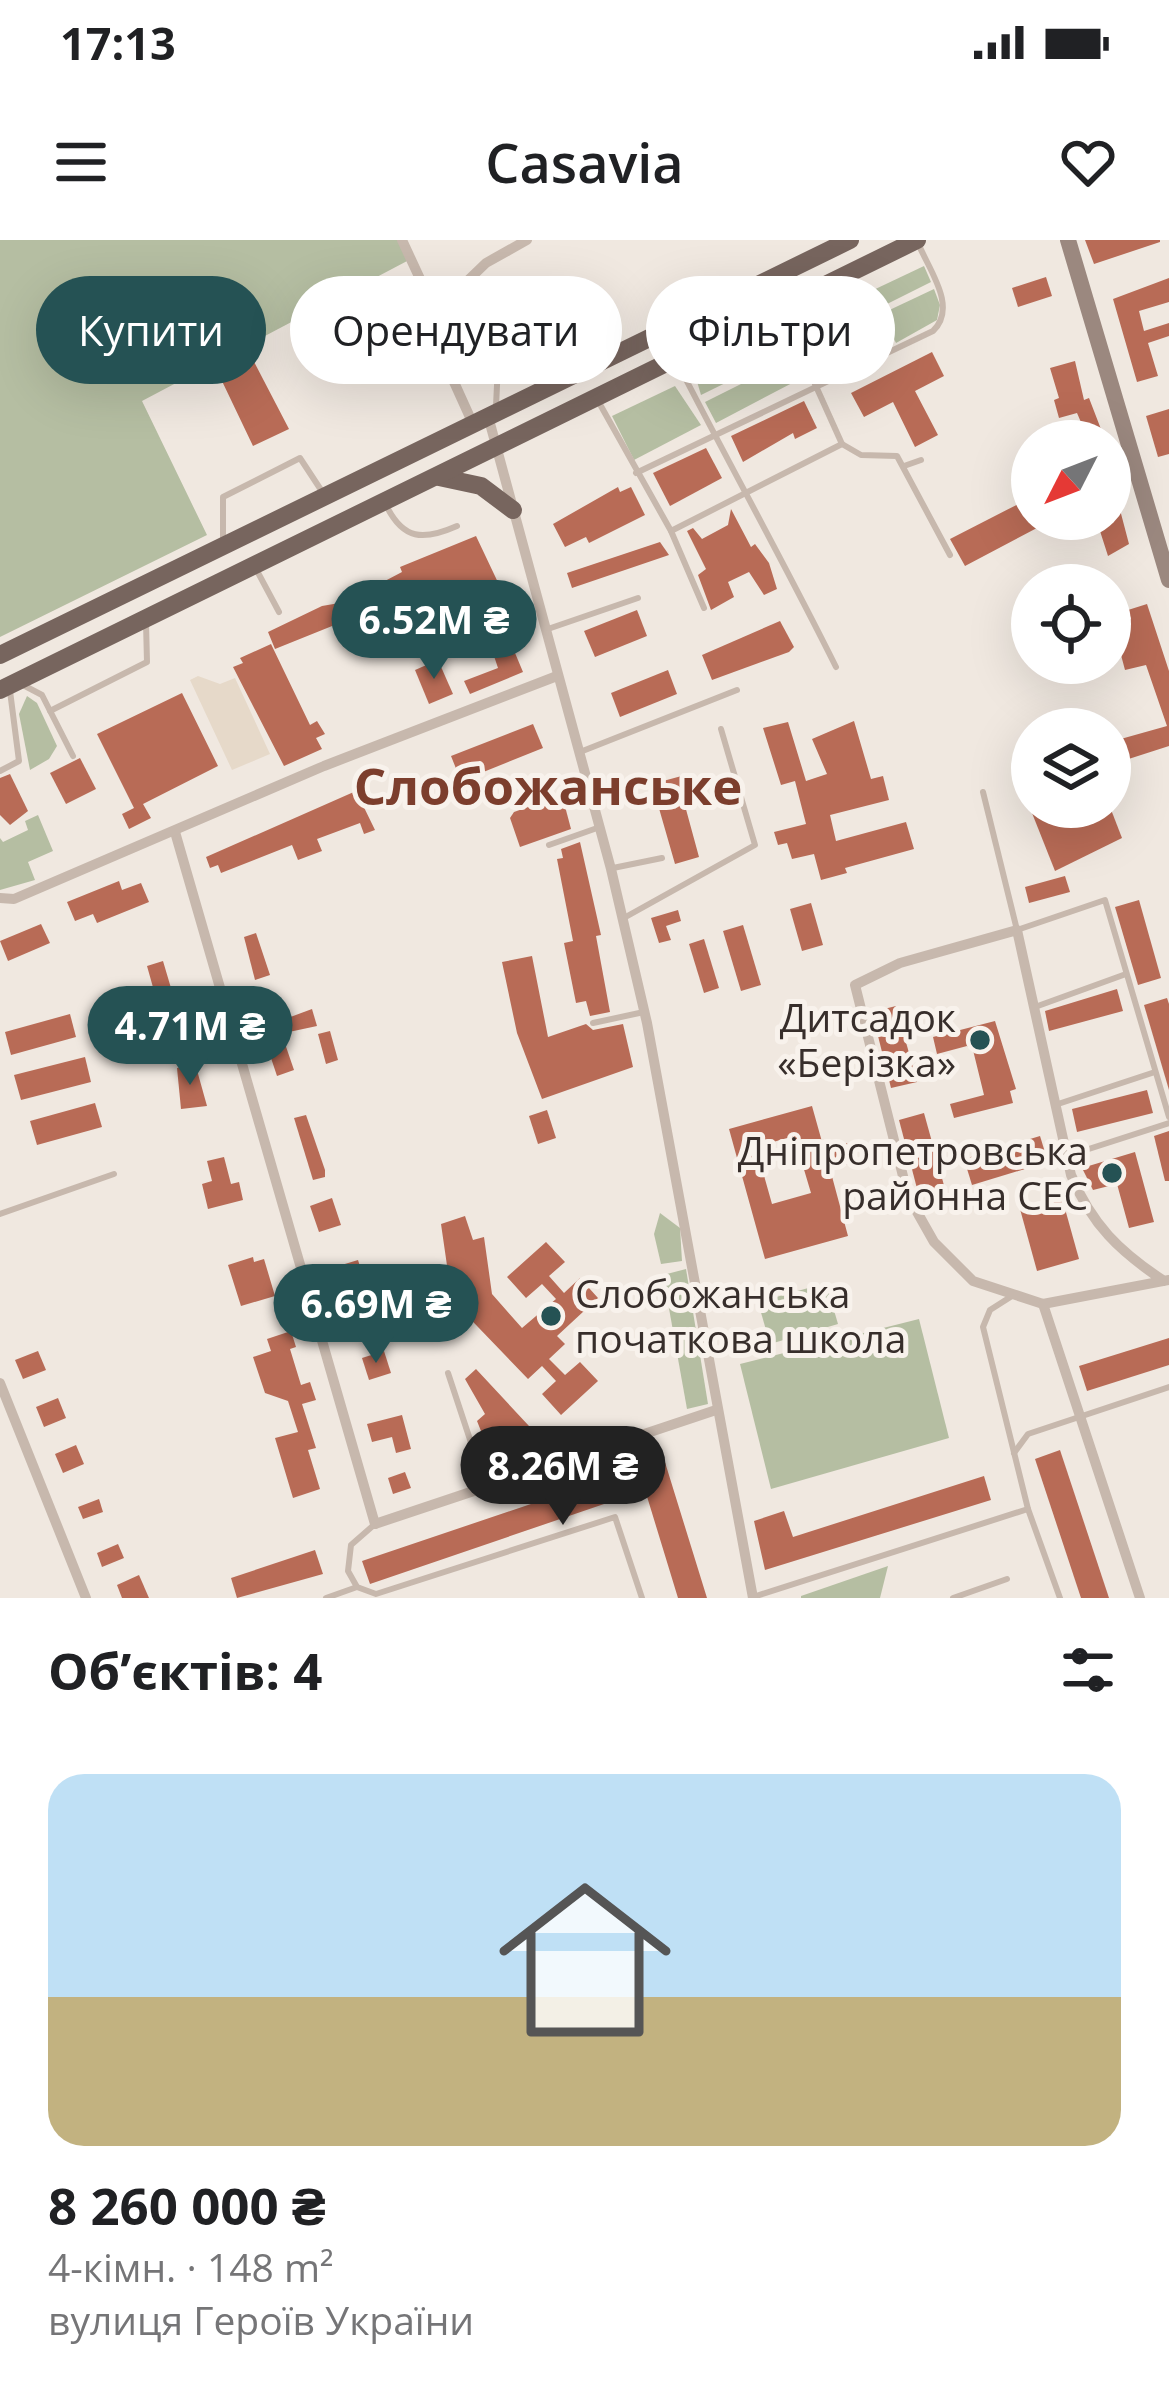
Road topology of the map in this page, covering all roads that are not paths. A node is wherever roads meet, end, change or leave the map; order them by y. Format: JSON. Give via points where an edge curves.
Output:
{"nodes":[{"id":1,"x":402,"y":240,"type":"edge"},
{"id":2,"x":527,"y":240,"type":"edge"},
{"id":3,"x":850,"y":240,"type":"edge"},
{"id":4,"x":917,"y":240,"type":"edge"},
{"id":5,"x":1068,"y":240,"type":"edge"},
{"id":6,"x":418,"y":276,"type":"edge"},
{"id":7,"x":472,"y":276,"type":"edge"},
{"id":8,"x":844,"y":276,"type":"edge"},
{"id":9,"x":895,"y":348,"type":"edge"},
{"id":10,"x":622,"y":350,"type":"edge"},
{"id":11,"x":646,"y":374,"type":"edge"},
{"id":12,"x":456,"y":384,"type":"edge"},
{"id":13,"x":491,"y":384,"type":"edge"},
{"id":14,"x":554,"y":384,"type":"edge"},
{"id":15,"x":687,"y":384,"type":"edge"},
{"id":16,"x":815,"y":384,"type":"joint"},
{"id":17,"x":597,"y":398,"type":"junction"},
{"id":18,"x":485,"y":418,"type":"junction"},
{"id":19,"x":711,"y":433,"type":"junction"},
{"id":20,"x":842,"y":444,"type":"junction"},
{"id":21,"x":496,"y":446,"type":"junction"},
{"id":22,"x":921,"y":460,"type":"dead end"},
{"id":23,"x":904,"y":466,"type":"junction"},
{"id":24,"x":636,"y":473,"type":"junction"},
{"id":25,"x":434,"y":477,"type":"junction"},
{"id":26,"x":749,"y":490,"type":"junction"},
{"id":27,"x":325,"y":496,"type":"junction"},
{"id":28,"x":384,"y":502,"type":"junction"},
{"id":29,"x":513,"y":510,"type":"junction"},
{"id":30,"x":457,"y":526,"type":"dead end"},
{"id":31,"x":671,"y":530,"type":"junction"},
{"id":32,"x":223,"y":546,"type":"junction"},
{"id":33,"x":950,"y":555,"type":"dead end"},
{"id":34,"x":254,"y":566,"type":"junction"},
{"id":35,"x":1169,"y":580,"type":"edge"},
{"id":36,"x":638,"y":598,"type":"dead end"},
{"id":37,"x":704,"y":608,"type":"dead end"},
{"id":38,"x":279,"y":612,"type":"dead end"},
{"id":39,"x":146,"y":620,"type":"junction"},
{"id":40,"x":545,"y":631,"type":"junction"},
{"id":41,"x":0,"y":655,"type":"edge"},
{"id":42,"x":836,"y":667,"type":"dead end"},
{"id":43,"x":557,"y":676,"type":"junction"},
{"id":44,"x":5,"y":688,"type":"edge"},
{"id":45,"x":737,"y":690,"type":"dead end"},
{"id":46,"x":50,"y":711,"type":"junction"},
{"id":47,"x":721,"y":729,"type":"dead end"},
{"id":48,"x":580,"y":752,"type":"junction"},
{"id":49,"x":73,"y":756,"type":"dead end"},
{"id":50,"x":0,"y":771,"type":"edge"},
{"id":51,"x":983,"y":792,"type":"dead end"},
{"id":52,"x":600,"y":827,"type":"junction"},
{"id":53,"x":175,"y":832,"type":"junction"},
{"id":54,"x":549,"y":845,"type":"dead end"},
{"id":55,"x":662,"y":858,"type":"dead end"},
{"id":56,"x":611,"y":868,"type":"junction"},
{"id":57,"x":5,"y":901,"type":"edge"},
{"id":58,"x":622,"y":919,"type":"junction"},
{"id":59,"x":1017,"y":930,"type":"junction"},
{"id":60,"x":1126,"y":974,"type":"junction"},
{"id":61,"x":1035,"y":1006,"type":"junction"},
{"id":62,"x":644,"y":1012,"type":"junction"},
{"id":63,"x":592,"y":1023,"type":"dead end"},
{"id":64,"x":1156,"y":1072,"type":"junction"},
{"id":65,"x":1054,"y":1105,"type":"junction"},
{"id":66,"x":1169,"y":1120,"type":"edge"},
{"id":67,"x":1064,"y":1157,"type":"junction"},
{"id":68,"x":114,"y":1174,"type":"dead end"},
{"id":69,"x":0,"y":1214,"type":"edge"},
{"id":70,"x":1135,"y":1262,"type":"junction"},
{"id":71,"x":1166,"y":1281,"type":"edge"},
{"id":72,"x":1130,"y":1287,"type":"junction"},
{"id":73,"x":1012,"y":1296,"type":"junction"},
{"id":74,"x":1043,"y":1304,"type":"junction"},
{"id":75,"x":448,"y":1372,"type":"dead end"},
{"id":76,"x":1169,"y":1387,"type":"edge"},
{"id":77,"x":1,"y":1389,"type":"edge"},
{"id":78,"x":716,"y":1410,"type":"junction"},
{"id":79,"x":1080,"y":1416,"type":"junction"},
{"id":80,"x":1014,"y":1453,"type":"junction"},
{"id":81,"x":487,"y":1491,"type":"junction"},
{"id":82,"x":1028,"y":1509,"type":"junction"},
{"id":83,"x":375,"y":1524,"type":"junction"},
{"id":84,"x":1007,"y":1579,"type":"dead end"},
{"id":85,"x":357,"y":1587,"type":"junction"},
{"id":86,"x":753,"y":1597,"type":"edge"},
{"id":87,"x":86,"y":1598,"type":"edge"},
{"id":88,"x":326,"y":1598,"type":"edge"},
{"id":89,"x":642,"y":1598,"type":"edge"},
{"id":90,"x":953,"y":1598,"type":"edge"},
{"id":91,"x":1060,"y":1598,"type":"edge"},
{"id":92,"x":1140,"y":1598,"type":"edge"}],
"edges":[{"from":1,"to":6,"type":"street"},
{"from":2,"to":7,"type":"street"},
{"from":3,"to":10,"type":"main road"},
{"from":4,"to":8,"type":"main road"},
{"from":4,"to":9,"type":"lane","via":[[945,307],[939,325]]},
{"from":5,"to":35,"type":"main road"},
{"from":11,"to":17,"type":"main road"},
{"from":12,"to":18,"type":"street"},
{"from":13,"to":18,"type":"lane"},
{"from":14,"to":18,"type":"main road"},
{"from":15,"to":19,"type":"lane"},
{"from":16,"to":19,"type":"lane"},
{"from":16,"to":20,"type":"lane"},
{"from":17,"to":21,"type":"main road"},
{"from":17,"to":24,"type":"lane"},
{"from":18,"to":21,"type":"street"},
{"from":18,"to":27,"type":"main road"},
{"from":19,"to":24,"type":"lane"},
{"from":19,"to":26,"type":"lane"},
{"from":20,"to":23,"type":"lane","via":[[861,455],[897,456]]},
{"from":20,"to":26,"type":"lane"},
{"from":21,"to":25,"type":"main road"},
{"from":21,"to":29,"type":"street"},
{"from":22,"to":23,"type":"lane"},
{"from":23,"to":33,"type":"lane"},
{"from":24,"to":31,"type":"lane"},
{"from":25,"to":28,"type":"main road"},
{"from":25,"to":29,"type":"main road","via":[[481,485]]},
{"from":26,"to":31,"type":"lane"},
{"from":26,"to":42,"type":"lane"},
{"from":27,"to":32,"type":"main road"},
{"from":27,"to":32,"type":"lane","via":[[300,458],[223,497]]},
{"from":28,"to":30,"type":"lane","via":[[411,535],[428,539]]},
{"from":28,"to":34,"type":"main road"},
{"from":29,"to":40,"type":"street"},
{"from":31,"to":37,"type":"lane"},
{"from":32,"to":41,"type":"main road"},
{"from":34,"to":38,"type":"lane"},
{"from":34,"to":39,"type":"main road"},
{"from":36,"to":40,"type":"lane"},
{"from":39,"to":44,"type":"main road"},
{"from":39,"to":46,"type":"lane","via":[[147,662]]},
{"from":40,"to":43,"type":"street"},
{"from":43,"to":48,"type":"street"},
{"from":43,"to":53,"type":"street"},
{"from":44,"to":46,"type":"lane","via":[[32,687]]},
{"from":44,"to":50,"type":"lane","via":[[19,761]]},
{"from":45,"to":48,"type":"lane"},
{"from":46,"to":49,"type":"lane"},
{"from":47,"to":58,"type":"lane","via":[[755,845]]},
{"from":48,"to":52,"type":"street"},
{"from":51,"to":59,"type":"lane"},
{"from":52,"to":54,"type":"lane"},
{"from":52,"to":56,"type":"street"},
{"from":53,"to":57,"type":"street"},
{"from":53,"to":83,"type":"street"},
{"from":55,"to":56,"type":"lane"},
{"from":56,"to":58,"type":"street"},
{"from":58,"to":62,"type":"street"},
{"from":59,"to":60,"type":"lane","via":[[1105,900]]},
{"from":59,"to":61,"type":"street"},
{"from":59,"to":73,"type":"street","via":[[900,963],[855,985],[908,1196],[934,1242],[974,1281]]},
{"from":60,"to":61,"type":"lane"},
{"from":60,"to":64,"type":"lane"},
{"from":61,"to":65,"type":"street"},
{"from":62,"to":63,"type":"lane"},
{"from":62,"to":78,"type":"street"},
{"from":64,"to":65,"type":"lane"},
{"from":64,"to":66,"type":"lane"},
{"from":65,"to":67,"type":"street"},
{"from":66,"to":67,"type":"lane"},
{"from":67,"to":70,"type":"street","via":[[1087,1213]]},
{"from":68,"to":69,"type":"lane"},
{"from":70,"to":71,"type":"street"},
{"from":70,"to":72,"type":"street"},
{"from":71,"to":72,"type":"street"},
{"from":72,"to":74,"type":"street"},
{"from":73,"to":74,"type":"street"},
{"from":73,"to":80,"type":"lane","via":[[990,1310],[983,1328]]},
{"from":74,"to":79,"type":"street"},
{"from":75,"to":81,"type":"lane"},
{"from":76,"to":79,"type":"lane"},
{"from":77,"to":87,"type":"street"},
{"from":78,"to":81,"type":"street"},
{"from":78,"to":86,"type":"street"},
{"from":79,"to":80,"type":"lane","via":[[1028,1435]]},
{"from":79,"to":92,"type":"street"},
{"from":80,"to":82,"type":"lane"},
{"from":81,"to":83,"type":"street"},
{"from":82,"to":86,"type":"lane"},
{"from":82,"to":91,"type":"lane"},
{"from":83,"to":85,"type":"lane","via":[[351,1545],[348,1571]]},
{"from":84,"to":90,"type":"lane"},
{"from":85,"to":88,"type":"lane"},
{"from":85,"to":89,"type":"lane","via":[[376,1594],[615,1517]]}]}
